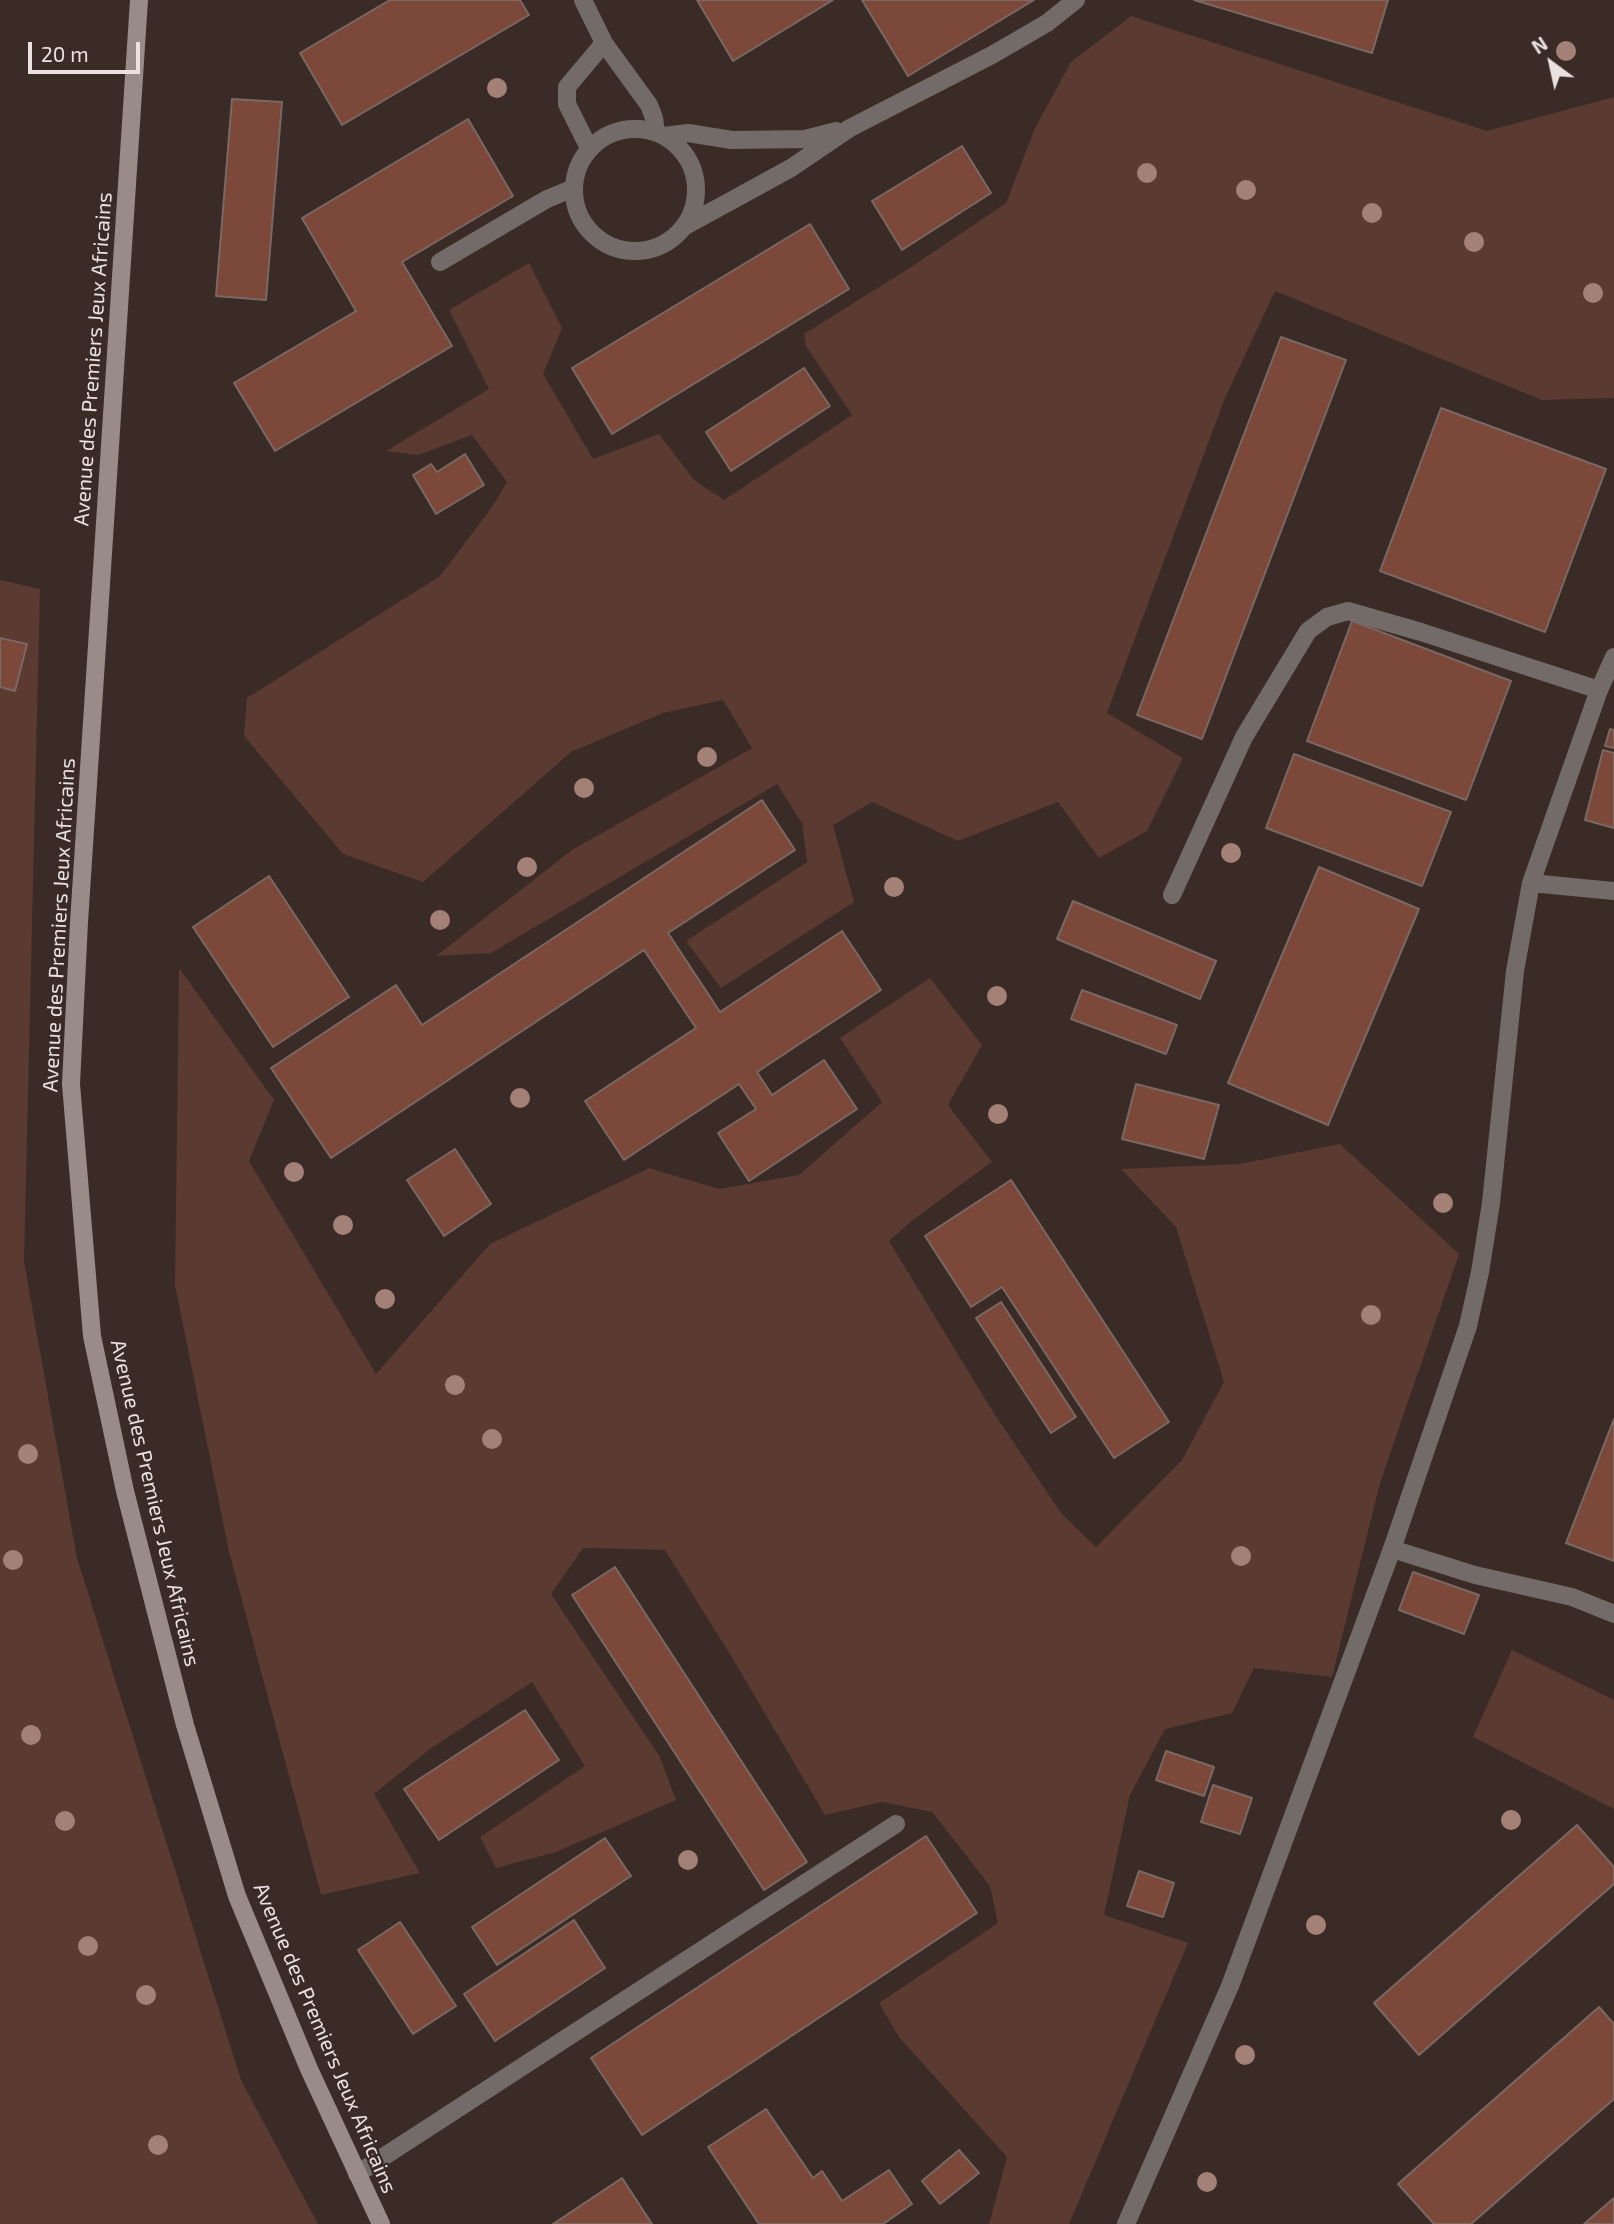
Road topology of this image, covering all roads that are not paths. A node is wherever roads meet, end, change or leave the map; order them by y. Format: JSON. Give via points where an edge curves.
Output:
{"nodes":[{"id":1,"x":139,"y":0,"type":"edge"},
{"id":2,"x":583,"y":0,"type":"edge"},
{"id":3,"x":1076,"y":0,"type":"edge"},
{"id":4,"x":604,"y":43,"type":"junction"},
{"id":5,"x":850,"y":128,"type":"junction"},
{"id":6,"x":660,"y":134,"type":"junction"},
{"id":7,"x":589,"y":148,"type":"junction"},
{"id":8,"x":574,"y":188,"type":"junction"},
{"id":9,"x":685,"y":226,"type":"junction"},
{"id":10,"x":440,"y":262,"type":"dead end"},
{"id":11,"x":1614,"y":657,"type":"edge"},
{"id":12,"x":1599,"y":690,"type":"junction"},
{"id":13,"x":1531,"y":883,"type":"junction"},
{"id":14,"x":1614,"y":891,"type":"edge"},
{"id":15,"x":1172,"y":895,"type":"dead end"},
{"id":16,"x":1392,"y":1549,"type":"junction"},
{"id":17,"x":1614,"y":1614,"type":"edge"},
{"id":18,"x":896,"y":1824,"type":"dead end"},
{"id":19,"x":357,"y":2174,"type":"junction"},
{"id":20,"x":381,"y":2224,"type":"edge"},
{"id":21,"x":1126,"y":2224,"type":"edge"}],
"edges":[{"from":1,"to":19,"type":"street","name":"Avenue des Premiers Jeux Africains","via":[[71,1084],[92,1336],[125,1491],[185,1725],[237,1896]]},
{"from":2,"to":4,"type":"street"},
{"from":3,"to":5,"type":"street","via":[[992,55]]},
{"from":4,"to":6,"type":"street","via":[[649,105]]},
{"from":4,"to":7,"type":"street","via":[[567,87],[567,104]]},
{"from":5,"to":6,"type":"street","via":[[805,139],[732,140]]},
{"from":5,"to":9,"type":"street","via":[[792,168]]},
{"from":6,"to":7,"type":"street","via":[[634,129],[612,134]]},
{"from":6,"to":9,"type":"street","via":[[684,152],[696,176],[696,203]]},
{"from":7,"to":8,"type":"street"},
{"from":8,"to":9,"type":"street","via":[[577,210],[588,230],[605,244],[626,252],[670,242]]},
{"from":8,"to":10,"type":"street"},
{"from":11,"to":12,"type":"street"},
{"from":12,"to":13,"type":"street"},
{"from":12,"to":15,"type":"street","via":[[1348,611],[1327,617],[1308,631],[1244,737]]},
{"from":13,"to":14,"type":"street"},
{"from":13,"to":16,"type":"street","via":[[1515,971],[1480,1272],[1468,1326]]},
{"from":16,"to":17,"type":"street","via":[[1572,1598]]},
{"from":16,"to":21,"type":"street","via":[[1230,1986]]},
{"from":18,"to":19,"type":"street"},
{"from":19,"to":20,"type":"street","name":"Avenue des Premiers Jeux Africains"}]}
